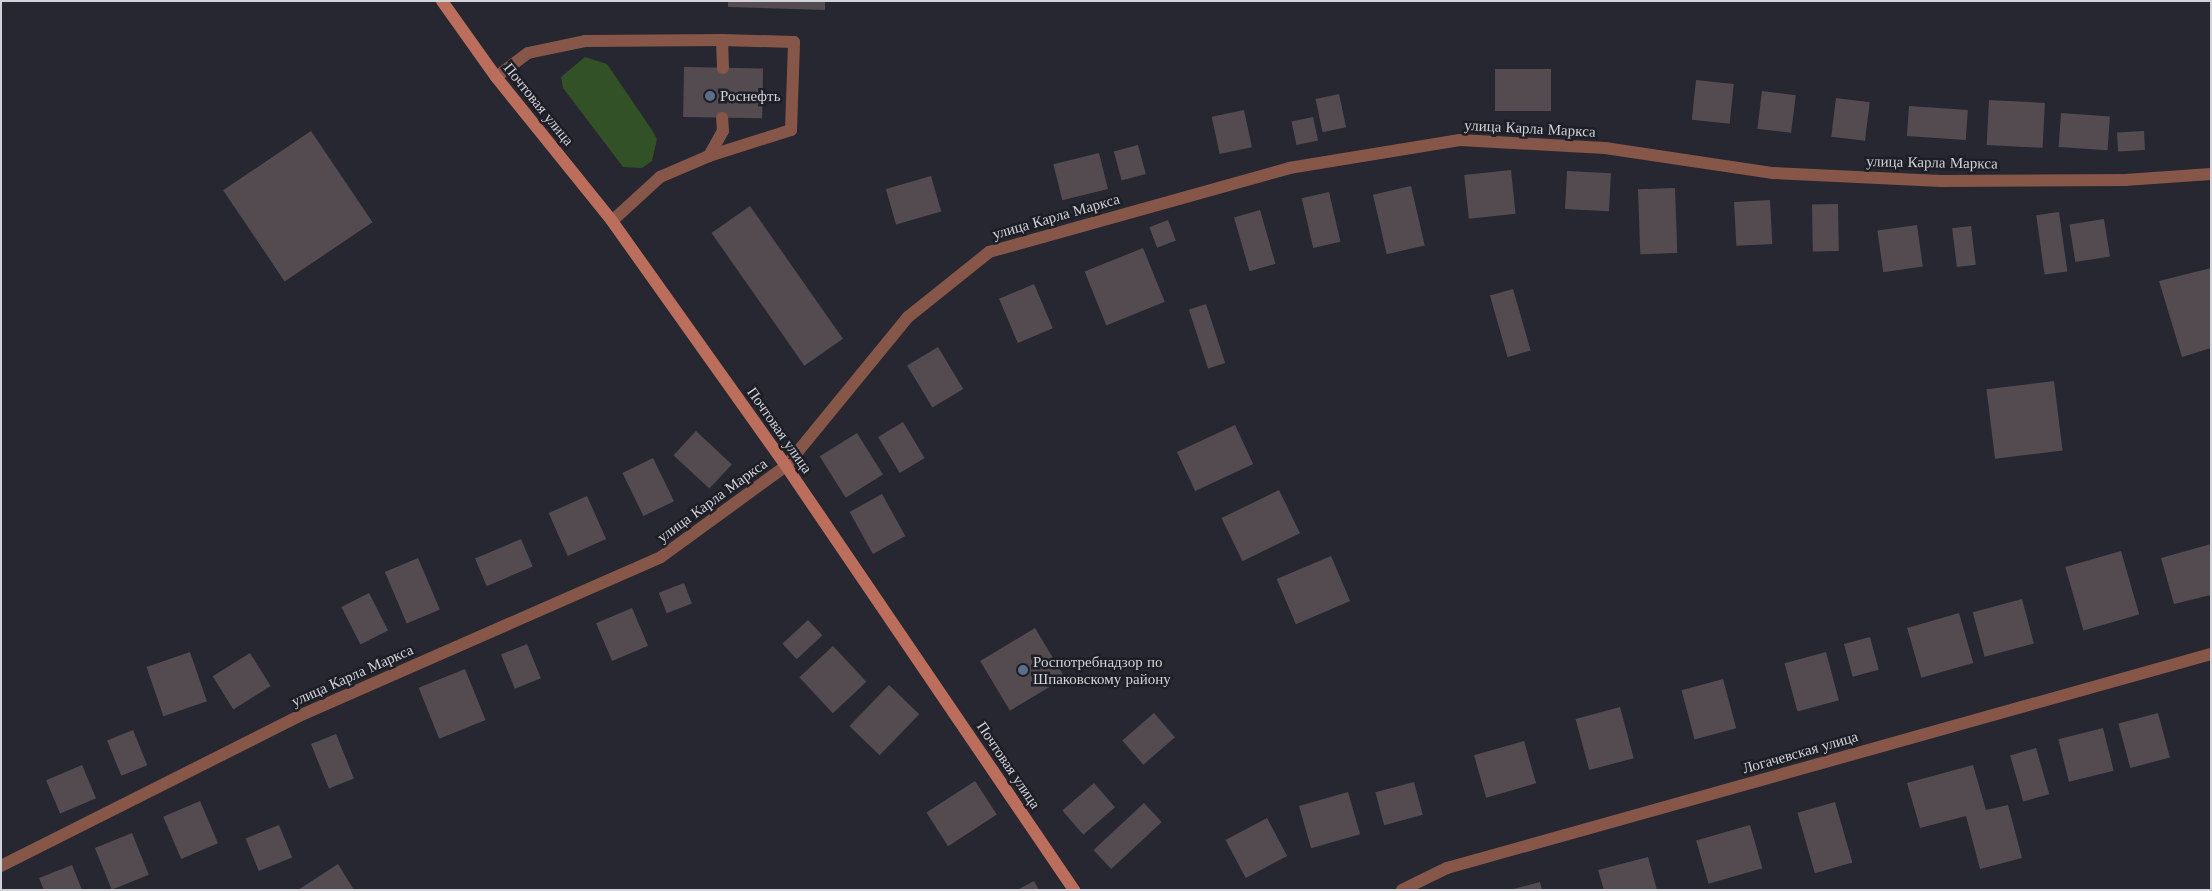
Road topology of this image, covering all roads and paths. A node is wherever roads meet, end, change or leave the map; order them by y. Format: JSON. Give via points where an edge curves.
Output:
{"nodes":[{"id":1,"x":442,"y":1,"type":"edge"},
{"id":2,"x":722,"y":40,"type":"junction"},
{"id":3,"x":723,"y":68,"type":"dead end"},
{"id":4,"x":496,"y":77,"type":"junction"},
{"id":5,"x":722,"y":118,"type":"dead end"},
{"id":6,"x":709,"y":156,"type":"junction"},
{"id":7,"x":2211,"y":174,"type":"edge"},
{"id":8,"x":612,"y":221,"type":"junction"},
{"id":9,"x":786,"y":466,"type":"junction"},
{"id":10,"x":2211,"y":654,"type":"edge"},
{"id":11,"x":1,"y":866,"type":"edge"},
{"id":12,"x":1074,"y":890,"type":"edge"},
{"id":13,"x":1402,"y":890,"type":"edge"}],
"edges":[{"from":1,"to":4,"type":"main road","name":"Почтовая улица"},
{"from":2,"to":3,"type":"street"},
{"from":2,"to":4,"type":"street","via":[[585,40],[528,53]]},
{"from":2,"to":6,"type":"street","via":[[794,42],[791,130]]},
{"from":4,"to":8,"type":"main road","name":"Почтовая улица"},
{"from":5,"to":6,"type":"street","via":[[723,131]]},
{"from":6,"to":8,"type":"street","via":[[660,177]]},
{"from":7,"to":9,"type":"street","name":"улица Карла Маркса","via":[[2125,180],[1941,181],[1773,173],[1606,148],[1460,140],[1288,168],[989,252],[908,317]]},
{"from":8,"to":9,"type":"main road","name":"Почтовая улица"},
{"from":9,"to":11,"type":"street","name":"улица Карла Маркса","via":[[661,557],[299,716]]},
{"from":9,"to":12,"type":"main road","name":"Почтовая улица"},
{"from":10,"to":13,"type":"street","name":"Логачевская улица","via":[[1447,868]]}]}
